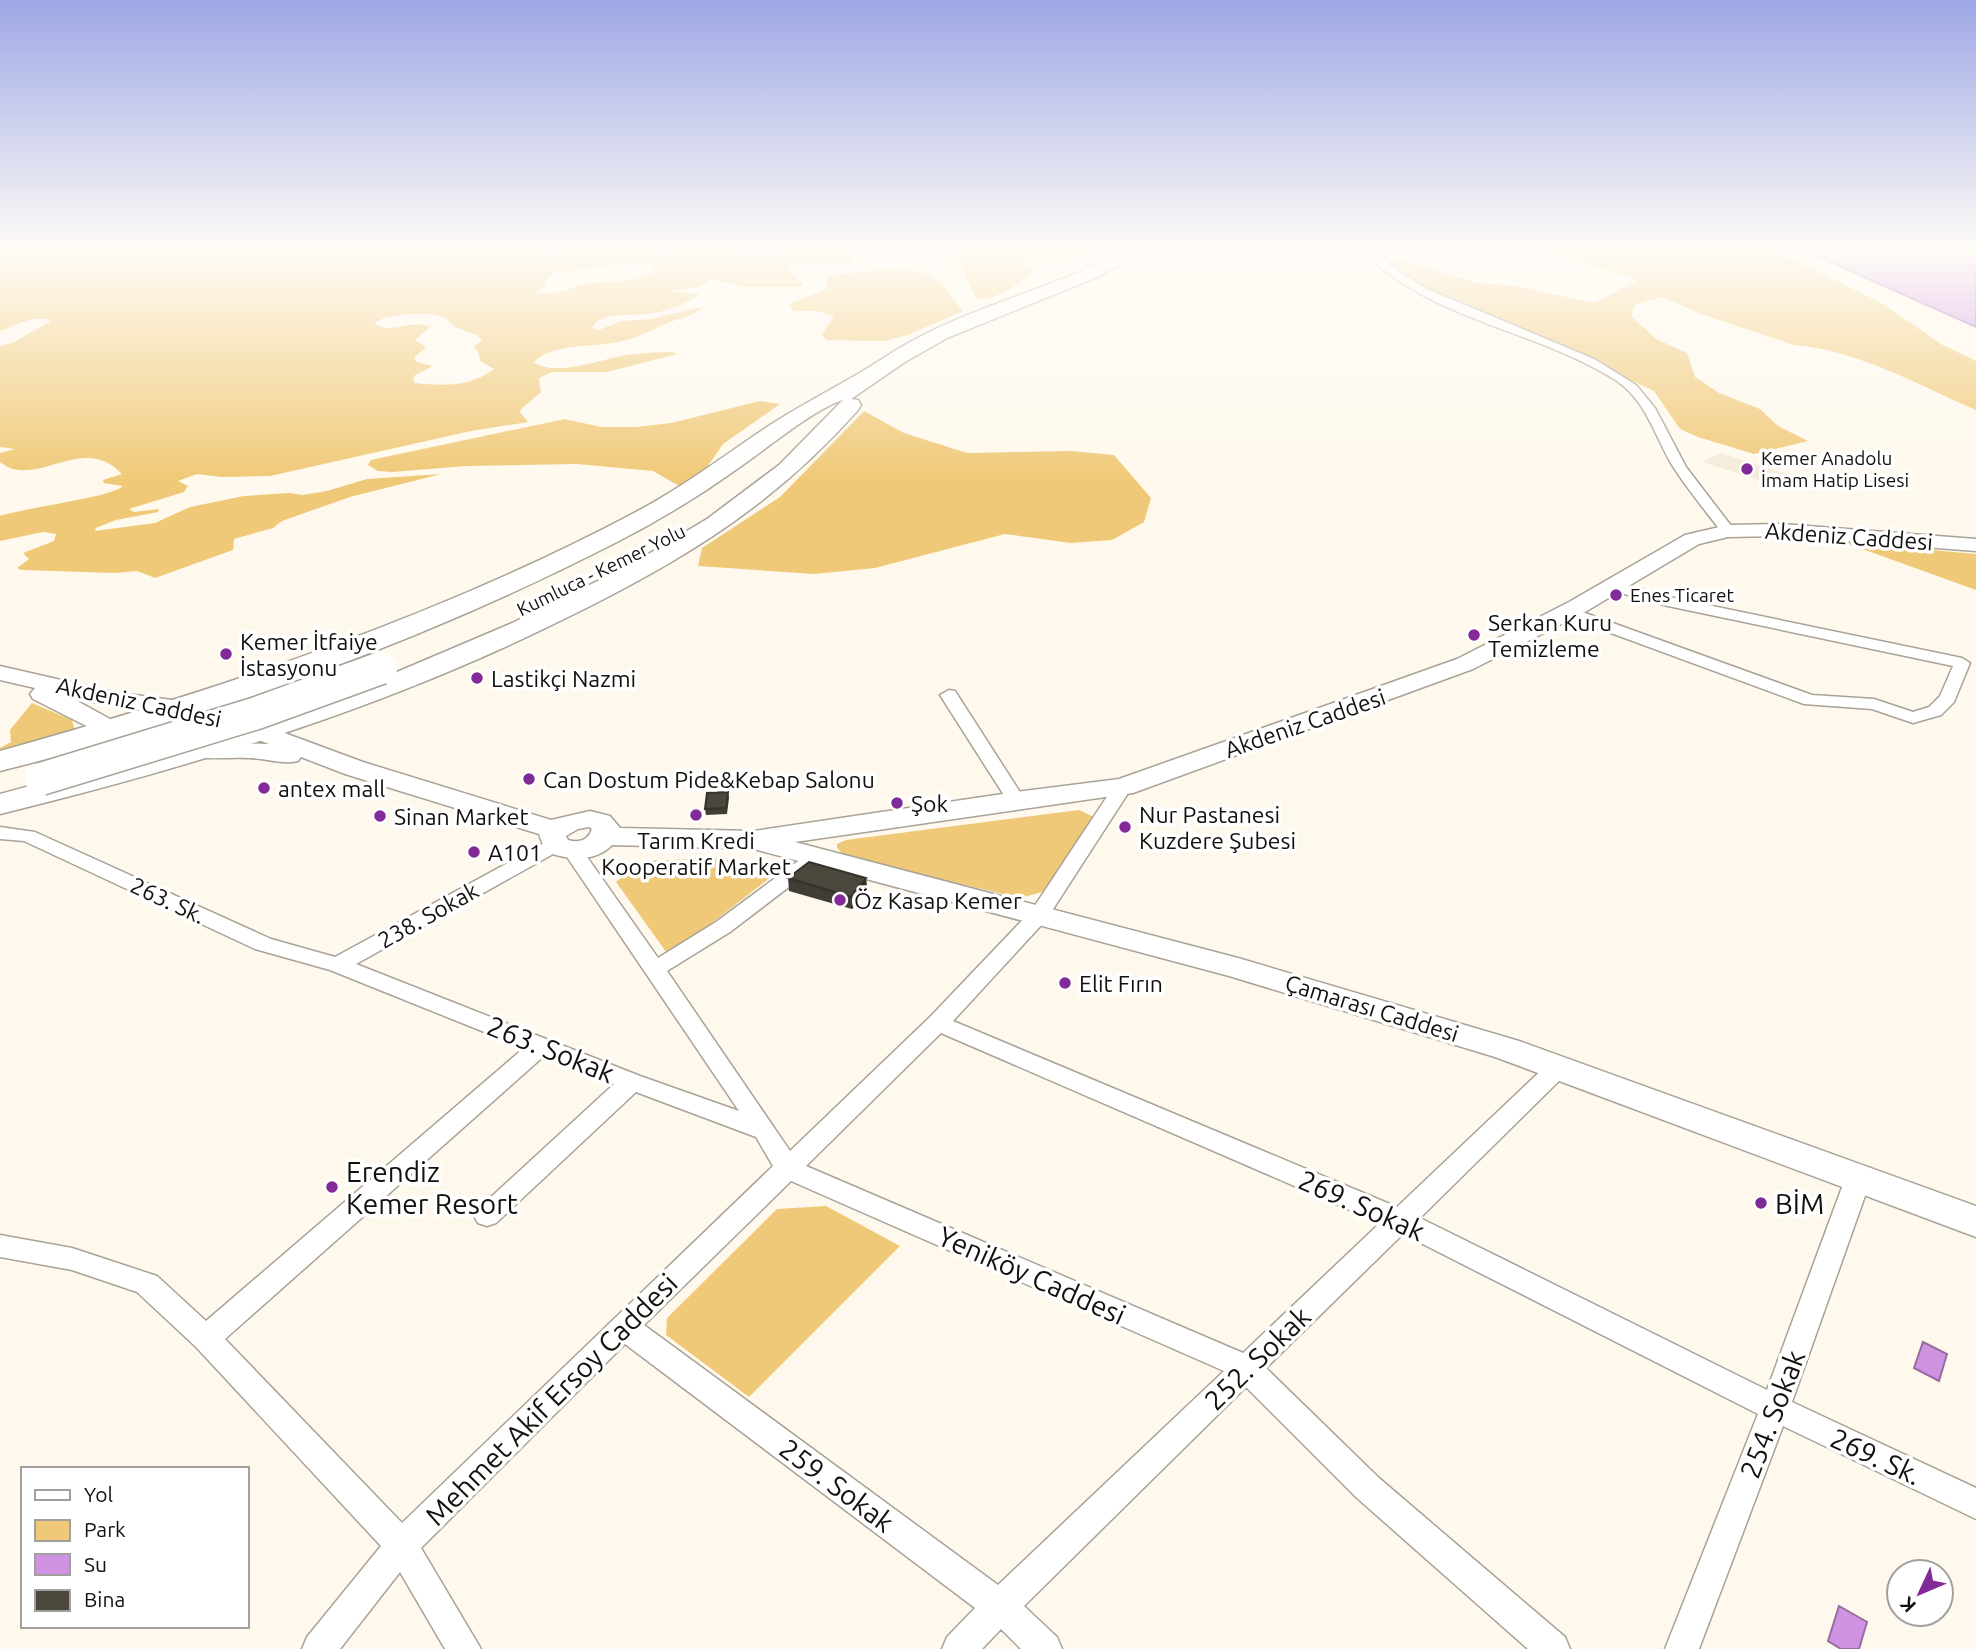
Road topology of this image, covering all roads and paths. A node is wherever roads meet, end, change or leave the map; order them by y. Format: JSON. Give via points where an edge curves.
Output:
{"nodes":[{"id":1,"x":959,"y":326,"type":"edge"},
{"id":2,"x":978,"y":326,"type":"edge"},
{"id":3,"x":1507,"y":326,"type":"edge"},
{"id":4,"x":863,"y":380,"type":"junction"},
{"id":5,"x":850,"y":405,"type":"junction"},
{"id":6,"x":1728,"y":531,"type":"junction"},
{"id":7,"x":1976,"y":545,"type":"edge"},
{"id":8,"x":1611,"y":586,"type":"junction"},
{"id":9,"x":1568,"y":612,"type":"junction"},
{"id":10,"x":0,"y":675,"type":"edge"},
{"id":11,"x":949,"y":695,"type":"dead end"},
{"id":12,"x":184,"y":708,"type":"junction"},
{"id":13,"x":111,"y":730,"type":"junction"},
{"id":14,"x":257,"y":731,"type":"junction"},
{"id":15,"x":195,"y":750,"type":"junction"},
{"id":16,"x":17,"y":768,"type":"edge"},
{"id":17,"x":354,"y":768,"type":"junction"},
{"id":18,"x":1123,"y":787,"type":"junction"},
{"id":19,"x":0,"y":790,"type":"edge"},
{"id":20,"x":1016,"y":800,"type":"junction"},
{"id":21,"x":0,"y":804,"type":"edge"},
{"id":22,"x":0,"y":833,"type":"edge"},
{"id":23,"x":754,"y":840,"type":"junction"},
{"id":24,"x":561,"y":842,"type":"junction"},
{"id":25,"x":816,"y":857,"type":"junction"},
{"id":26,"x":1039,"y":915,"type":"junction"},
{"id":27,"x":338,"y":965,"type":"junction"},
{"id":28,"x":655,"y":969,"type":"junction"},
{"id":29,"x":938,"y":1023,"type":"junction"},
{"id":30,"x":541,"y":1045,"type":"junction"},
{"id":31,"x":1558,"y":1068,"type":"junction"},
{"id":32,"x":632,"y":1082,"type":"junction"},
{"id":33,"x":765,"y":1129,"type":"junction"},
{"id":34,"x":787,"y":1168,"type":"junction"},
{"id":35,"x":1858,"y":1179,"type":"junction"},
{"id":36,"x":487,"y":1216,"type":"dead end"},
{"id":37,"x":1400,"y":1220,"type":"junction"},
{"id":38,"x":1976,"y":1222,"type":"edge"},
{"id":39,"x":0,"y":1246,"type":"edge"},
{"id":40,"x":624,"y":1326,"type":"junction"},
{"id":41,"x":206,"y":1338,"type":"junction"},
{"id":42,"x":1246,"y":1368,"type":"junction"},
{"id":43,"x":1776,"y":1408,"type":"junction"},
{"id":44,"x":1976,"y":1504,"type":"edge"},
{"id":45,"x":402,"y":1545,"type":"junction"},
{"id":46,"x":1000,"y":1606,"type":"junction"},
{"id":47,"x":319,"y":1649,"type":"edge"},
{"id":48,"x":464,"y":1649,"type":"edge"},
{"id":49,"x":959,"y":1649,"type":"edge"},
{"id":50,"x":1045,"y":1649,"type":"edge"},
{"id":51,"x":1553,"y":1649,"type":"edge"},
{"id":52,"x":1682,"y":1649,"type":"edge"}],
"edges":[{"from":1,"to":4,"type":"highway","name":"Kumluca - Kemer Yolu"},
{"from":2,"to":5,"type":"highway","name":"Kumluca - Kemer Yolu","via":[[939,341]]},
{"from":3,"to":6,"type":"street","via":[[1623,380],[1640,395],[1679,466]]},
{"from":4,"to":12,"type":"highway","name":"Kumluca - Kemer Yolu","via":[[822,399],[690,492],[534,572],[328,659]]},
{"from":4,"to":16,"type":"highway","name":"Kumluca - Kemer Yolu","via":[[726,484],[655,528],[510,600],[246,700]]},
{"from":5,"to":14,"type":"highway","via":[[766,489],[639,573],[501,640],[398,683]]},
{"from":5,"to":16,"type":"highway","name":"Kumluca - Kemer Yolu","bridge":true,"via":[[765,477],[709,516],[504,616],[257,713]]},
{"from":6,"to":7,"type":"street","name":"Akdeniz Caddesi","via":[[1783,530]]},
{"from":6,"to":8,"type":"street","name":"Akdeniz Caddesi","via":[[1692,539]]},
{"from":8,"to":9,"type":"street","name":"Akdeniz Caddesi"},
{"from":8,"to":9,"type":"street","via":[[1962,663],[1948,698],[1935,711],[1913,718],[1874,704],[1810,700]]},
{"from":9,"to":18,"type":"street","name":"Akdeniz Caddesi","via":[[1465,664]]},
{"from":10,"to":12,"type":"street","name":"Akdeniz Caddesi","via":[[113,699]]},
{"from":10,"to":13,"type":"street","name":"Akdeniz Caddesi"},
{"from":11,"to":20,"type":"street"},
{"from":12,"to":13,"type":"highway","name":"Kumluca - Kemer Yolu"},
{"from":12,"to":14,"type":"street","name":"Akdeniz Caddesi"},
{"from":13,"to":15,"type":"street","name":"Akdeniz Caddesi","via":[[139,745]]},
{"from":13,"to":16,"type":"highway","name":"Kumluca - Kemer Yolu"},
{"from":14,"to":15,"type":"highway"},
{"from":14,"to":17,"type":"street","name":"Akdeniz Caddesi"},
{"from":15,"to":17,"type":"street","name":"Akdeniz Caddesi","via":[[252,750]]},
{"from":15,"to":21,"type":"highway"},
{"from":16,"to":19,"type":"highway","name":"Kumluca - Kemer Yolu"},
{"from":17,"to":24,"type":"street","name":"Akdeniz Caddesi"},
{"from":18,"to":20,"type":"street","name":"Akdeniz Caddesi"},
{"from":18,"to":26,"type":"street","name":"Mehmet Akif Ersoy Caddesi"},
{"from":20,"to":23,"type":"street","name":"Akdeniz Caddesi"},
{"from":22,"to":27,"type":"street","name":"263. Sk.","via":[[28,836],[263,944]]},
{"from":23,"to":24,"type":"street","name":"Akdeniz Caddesi","via":[[606,836],[587,849]]},
{"from":23,"to":25,"type":"street","name":"Çamarası Caddesi"},
{"from":24,"to":27,"type":"street","name":"238. Sokak"},
{"from":24,"to":28,"type":"street"},
{"from":25,"to":26,"type":"street","name":"Çamarası Caddesi"},
{"from":25,"to":28,"type":"street","via":[[723,927]]},
{"from":26,"to":29,"type":"street","name":"Mehmet Akif Ersoy Caddesi"},
{"from":26,"to":31,"type":"street","name":"Çamarası Caddesi","via":[[1238,968]]},
{"from":27,"to":30,"type":"street","name":"263. Sokak"},
{"from":28,"to":33,"type":"street"},
{"from":29,"to":34,"type":"street","name":"Mehmet Akif Ersoy Caddesi"},
{"from":29,"to":37,"type":"street","name":"269. Sokak"},
{"from":30,"to":32,"type":"street","name":"263. Sokak"},
{"from":30,"to":41,"type":"street"},
{"from":31,"to":35,"type":"street","name":"Çamarası Caddesi"},
{"from":31,"to":37,"type":"street","name":"252. Sokak"},
{"from":32,"to":33,"type":"street","name":"263. Sokak"},
{"from":32,"to":36,"type":"street"},
{"from":33,"to":34,"type":"street"},
{"from":34,"to":40,"type":"street","name":"Mehmet Akif Ersoy Caddesi"},
{"from":34,"to":42,"type":"street","name":"Yeniköy Caddesi"},
{"from":35,"to":38,"type":"street","name":"Çamarası Caddesi"},
{"from":35,"to":43,"type":"street","name":"254. Sokak"},
{"from":37,"to":42,"type":"street","name":"252. Sokak"},
{"from":37,"to":43,"type":"street","name":"269. Sokak"},
{"from":39,"to":41,"type":"street","via":[[72,1259],[147,1284]]},
{"from":40,"to":45,"type":"street","name":"Mehmet Akif Ersoy Caddesi"},
{"from":40,"to":46,"type":"street","name":"259. Sokak"},
{"from":41,"to":45,"type":"street"},
{"from":42,"to":46,"type":"street","name":"252. Sokak"},
{"from":42,"to":51,"type":"street","name":"Yeniköy Caddesi","via":[[1368,1488]]},
{"from":43,"to":44,"type":"street","name":"269. Sk."},
{"from":43,"to":52,"type":"street","name":"254. Sokak"},
{"from":45,"to":47,"type":"street","name":"Mehmet Akif Ersoy Caddesi"},
{"from":45,"to":48,"type":"street"},
{"from":46,"to":49,"type":"street","name":"252. Sokak"},
{"from":46,"to":50,"type":"street","name":"259. Sokak"}]}
